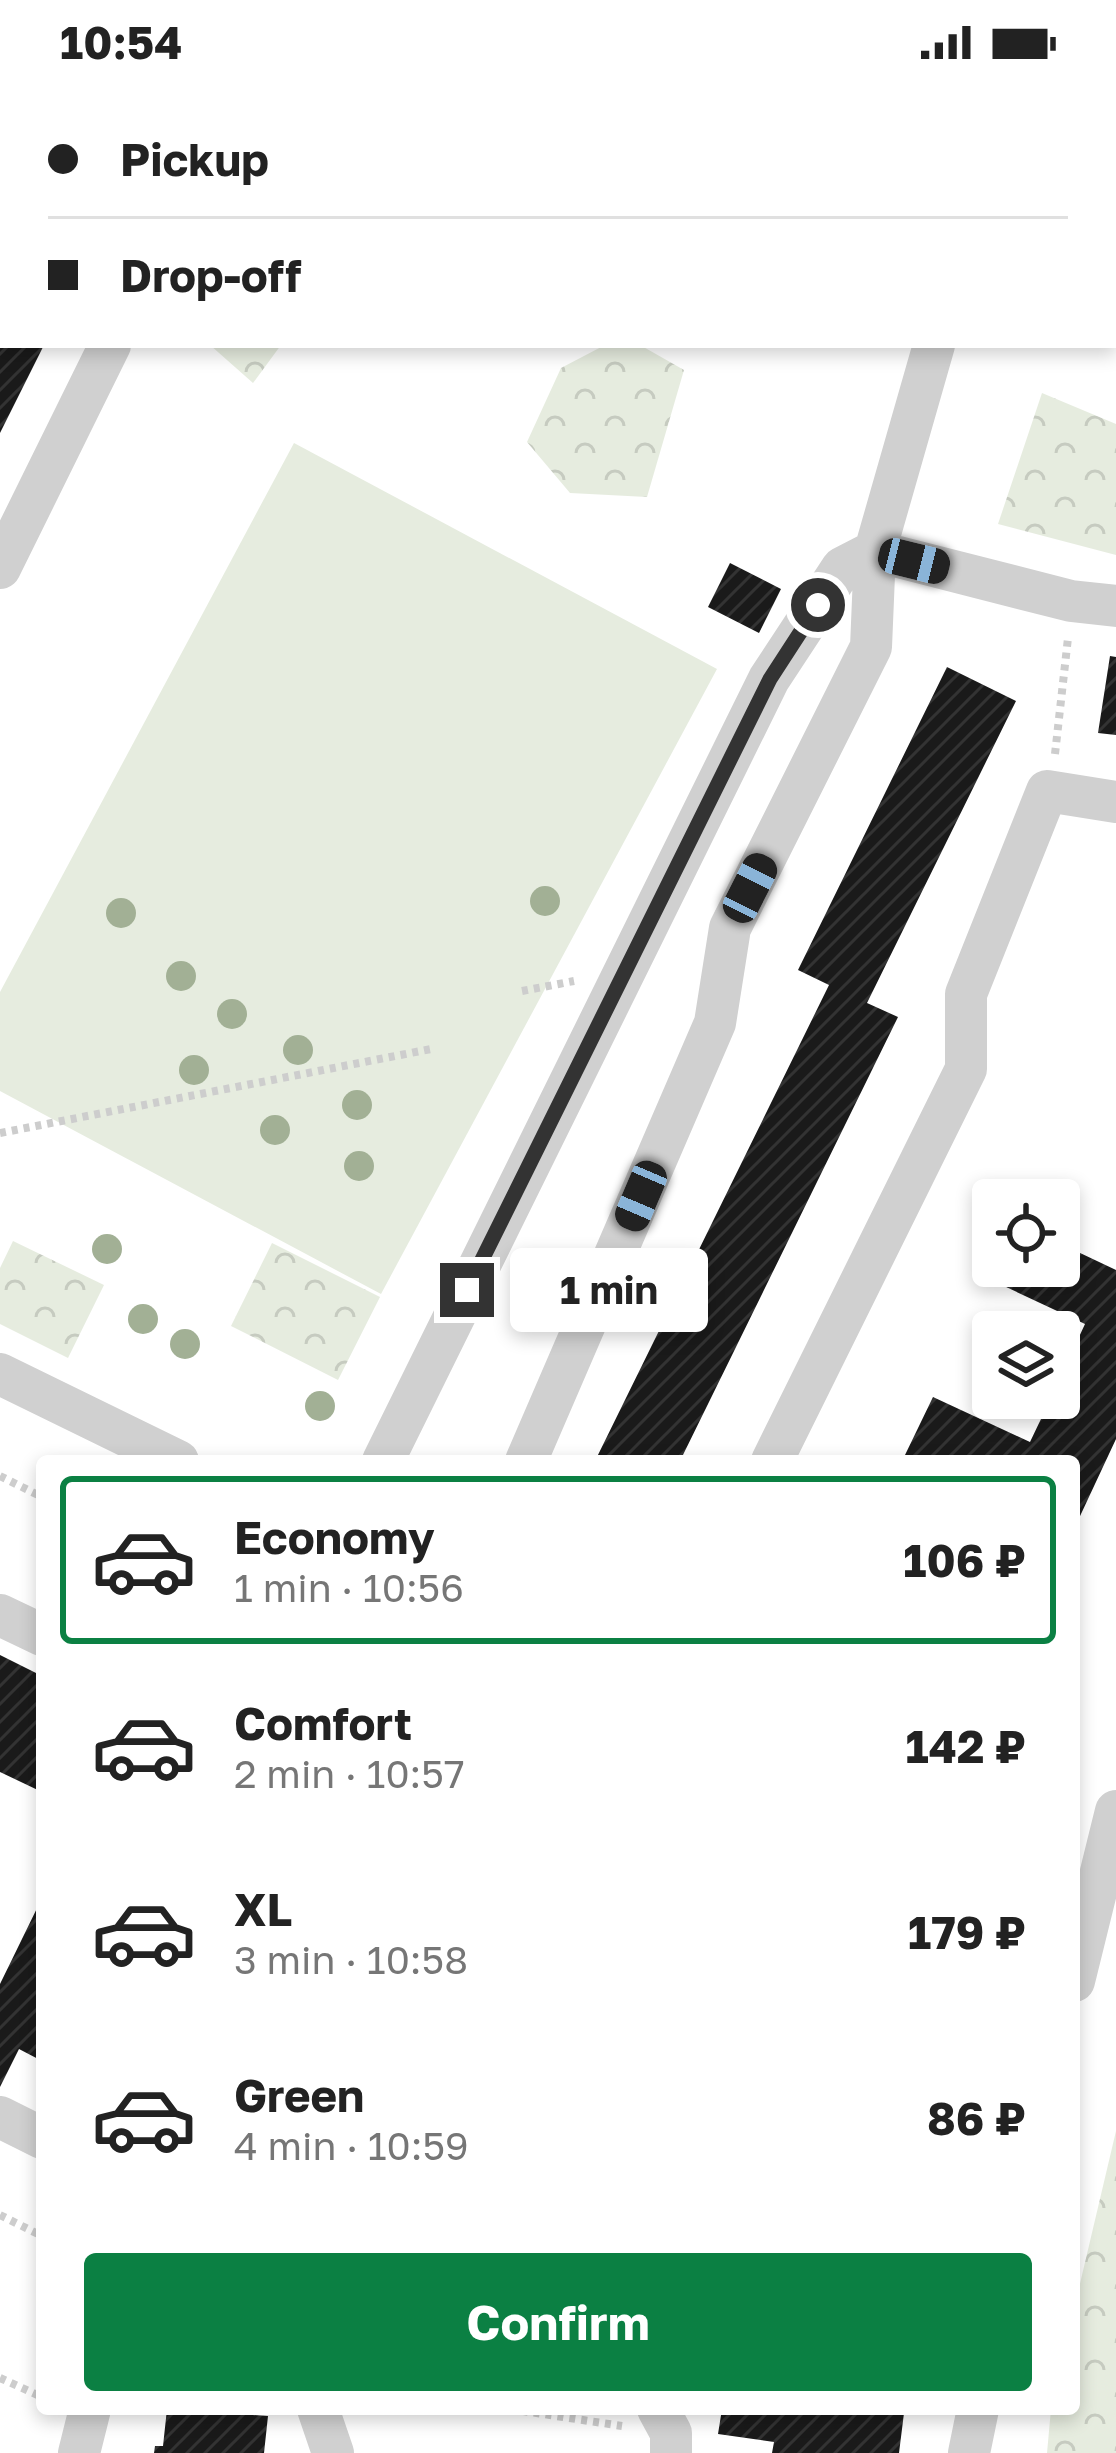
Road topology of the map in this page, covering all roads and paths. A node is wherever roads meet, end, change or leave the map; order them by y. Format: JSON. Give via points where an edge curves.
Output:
{"nodes":[{"id":1,"x":109,"y":348,"type":"edge"},
{"id":2,"x":932,"y":348,"type":"edge"},
{"id":3,"x":875,"y":551,"type":"junction"},
{"id":4,"x":0,"y":568,"type":"edge"},
{"id":5,"x":1071,"y":601,"type":"junction"},
{"id":6,"x":1116,"y":606,"type":"edge"},
{"id":7,"x":1047,"y":791,"type":"junction"},
{"id":8,"x":1116,"y":802,"type":"edge"},
{"id":9,"x":431,"y":1049,"type":"dead end"},
{"id":10,"x":0,"y":1133,"type":"edge"},
{"id":11,"x":0,"y":1374,"type":"edge"},
{"id":12,"x":166,"y":1455,"type":"edge"},
{"id":13,"x":386,"y":1455,"type":"edge"},
{"id":14,"x":529,"y":1455,"type":"edge"},
{"id":15,"x":775,"y":1455,"type":"edge"},
{"id":16,"x":0,"y":1476,"type":"edge"},
{"id":17,"x":36,"y":1494,"type":"edge"},
{"id":18,"x":0,"y":1615,"type":"edge"},
{"id":19,"x":36,"y":1632,"type":"edge"},
{"id":20,"x":1116,"y":1811,"type":"edge"},
{"id":21,"x":1082,"y":1904,"type":"edge"},
{"id":22,"x":0,"y":2117,"type":"edge"},
{"id":23,"x":36,"y":2135,"type":"edge"},
{"id":24,"x":0,"y":2215,"type":"edge"},
{"id":25,"x":36,"y":2233,"type":"edge"},
{"id":26,"x":0,"y":2378,"type":"edge"},
{"id":27,"x":36,"y":2394,"type":"edge"},
{"id":28,"x":88,"y":2415,"type":"edge"},
{"id":29,"x":319,"y":2415,"type":"edge"},
{"id":30,"x":551,"y":2415,"type":"edge"},
{"id":31,"x":977,"y":2415,"type":"edge"},
{"id":32,"x":667,"y":2432,"type":"edge"},
{"id":33,"x":79,"y":2453,"type":"edge"},
{"id":34,"x":333,"y":2453,"type":"edge"},
{"id":35,"x":969,"y":2453,"type":"edge"}],
"edges":[{"from":1,"to":4,"type":"street"},
{"from":2,"to":3,"type":"street"},
{"from":3,"to":5,"type":"street"},
{"from":3,"to":13,"type":"street","via":[[842,568],[770,679]]},
{"from":3,"to":14,"type":"street","via":[[872,646],[730,928],[715,1023]]},
{"from":5,"to":6,"type":"street"},
{"from":5,"to":7,"type":"path"},
{"from":7,"to":8,"type":"street"},
{"from":7,"to":15,"type":"street","via":[[966,994],[966,1069]]},
{"from":9,"to":10,"type":"path"},
{"from":11,"to":12,"type":"street"},
{"from":16,"to":17,"type":"path"},
{"from":18,"to":19,"type":"street"},
{"from":20,"to":21,"type":"street"},
{"from":22,"to":23,"type":"street"},
{"from":24,"to":25,"type":"path"},
{"from":26,"to":27,"type":"path"},
{"from":28,"to":33,"type":"street"},
{"from":29,"to":34,"type":"street"},
{"from":30,"to":32,"type":"path"},
{"from":31,"to":35,"type":"street"}]}
